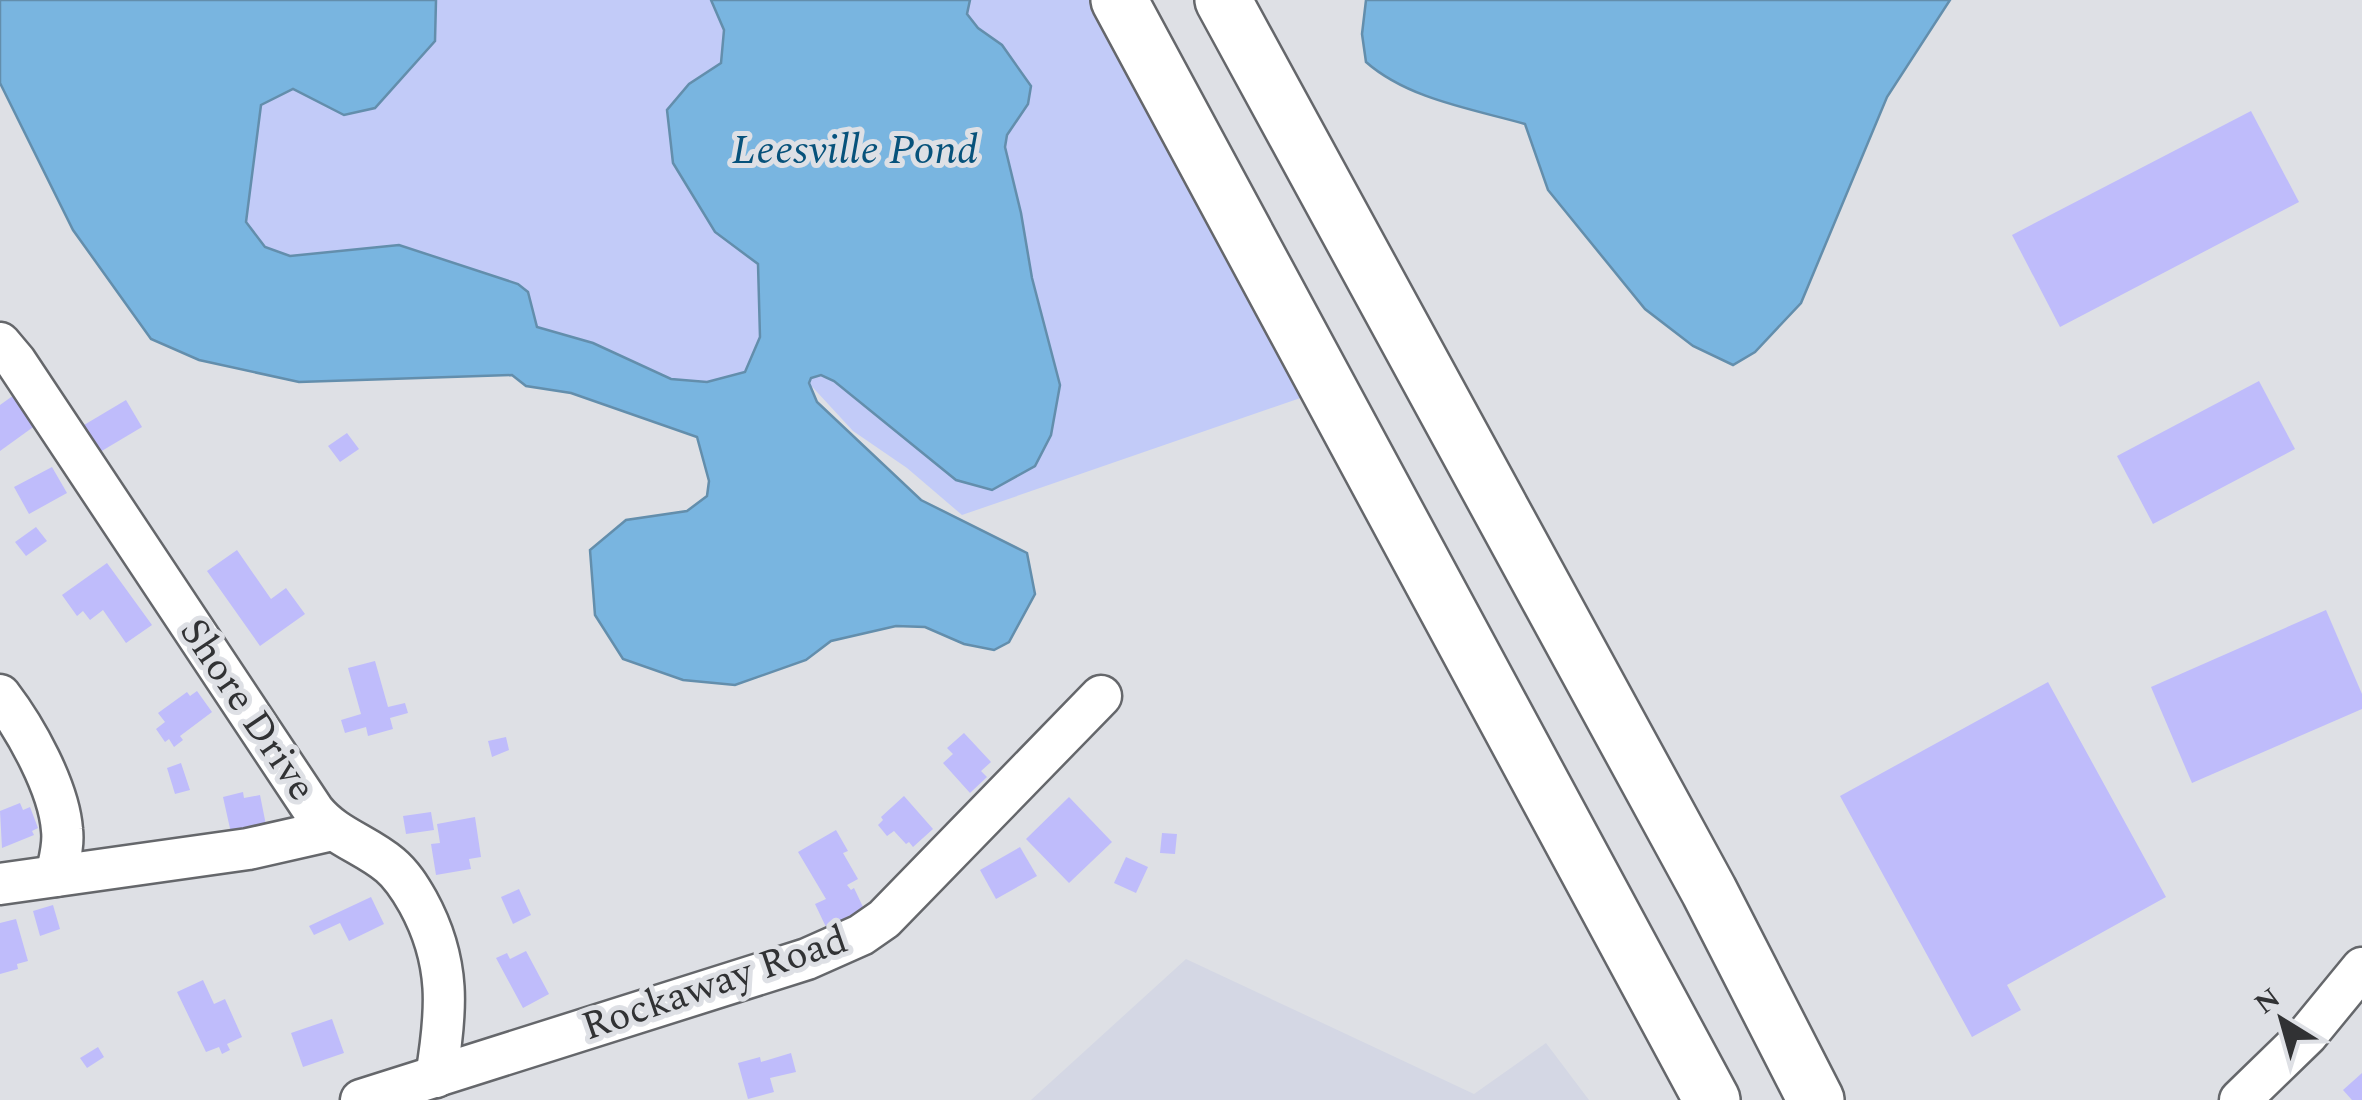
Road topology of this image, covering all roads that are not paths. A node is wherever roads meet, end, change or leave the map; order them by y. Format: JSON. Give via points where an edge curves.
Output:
{"nodes":[{"id":1,"x":1119,"y":0,"type":"edge"},
{"id":2,"x":1223,"y":0,"type":"edge"},
{"id":3,"x":0,"y":343,"type":"edge"},
{"id":4,"x":0,"y":695,"type":"edge"},
{"id":5,"x":1100,"y":696,"type":"dead end"},
{"id":6,"x":332,"y":830,"type":"junction"},
{"id":7,"x":56,"y":876,"type":"junction"},
{"id":8,"x":0,"y":884,"type":"edge"},
{"id":9,"x":2362,"y":968,"type":"edge"},
{"id":10,"x":436,"y":1077,"type":"junction"},
{"id":11,"x":361,"y":1100,"type":"edge"},
{"id":12,"x":1712,"y":1100,"type":"edge"},
{"id":13,"x":1816,"y":1100,"type":"edge"},
{"id":14,"x":2240,"y":1100,"type":"edge"}],
"edges":[{"from":1,"to":12,"type":"highway"},
{"from":2,"to":13,"type":"highway","via":[[1726,922]]},
{"from":3,"to":6,"type":"street","name":"Shore Drive"},
{"from":4,"to":7,"type":"street","via":[[54,796],[63,833]]},
{"from":5,"to":10,"type":"street","name":"Rockaway Road","via":[[903,901],[861,935],[806,959]]},
{"from":6,"to":7,"type":"street"},
{"from":6,"to":10,"type":"street","name":"Shore Drive","via":[[403,877],[436,938],[445,988]]},
{"from":7,"to":8,"type":"street"},
{"from":9,"to":14,"type":"street","via":[[2307,1035]]},
{"from":10,"to":11,"type":"street","name":"Rockaway Road"}]}
